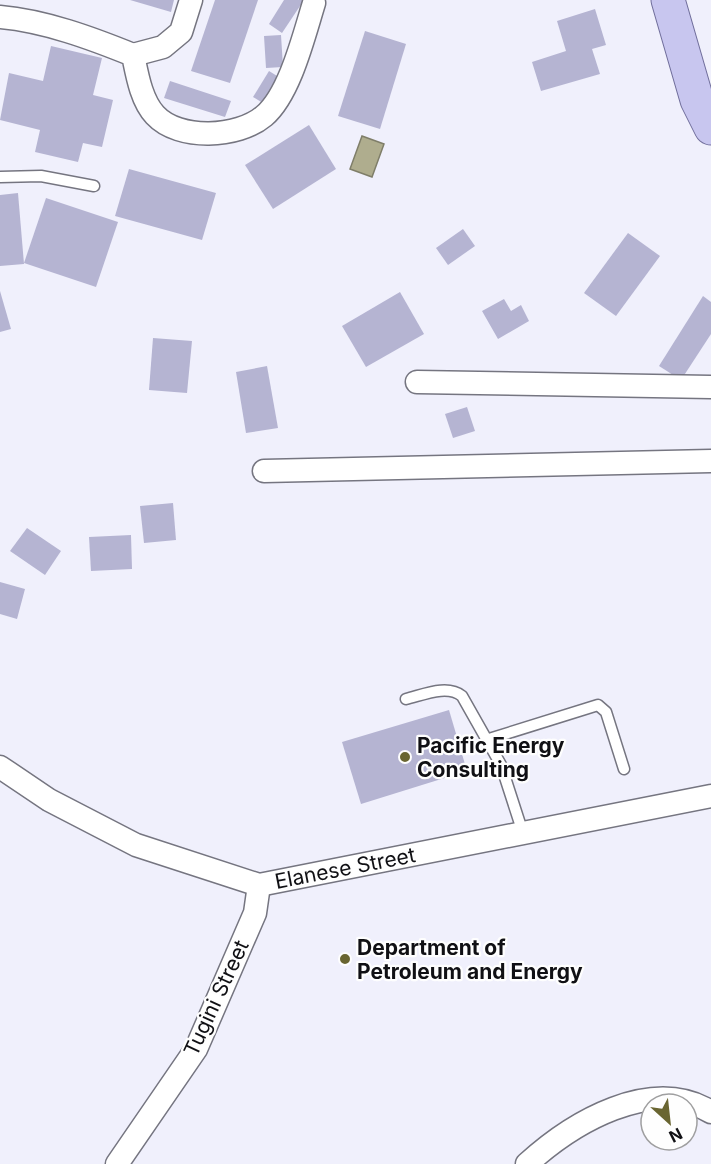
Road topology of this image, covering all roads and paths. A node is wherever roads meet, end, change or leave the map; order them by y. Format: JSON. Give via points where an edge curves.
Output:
{"nodes":[{"id":1,"x":191,"y":0,"type":"edge"},
{"id":2,"x":314,"y":3,"type":"dead end"},
{"id":3,"x":674,"y":4,"type":"edge"},
{"id":4,"x":0,"y":17,"type":"edge"},
{"id":5,"x":133,"y":55,"type":"junction"},
{"id":6,"x":711,"y":128,"type":"edge"},
{"id":7,"x":0,"y":177,"type":"edge"},
{"id":8,"x":94,"y":186,"type":"dead end"},
{"id":9,"x":417,"y":382,"type":"dead end"},
{"id":10,"x":711,"y":387,"type":"edge"},
{"id":11,"x":711,"y":461,"type":"edge"},
{"id":12,"x":264,"y":471,"type":"dead end"},
{"id":13,"x":406,"y":699,"type":"dead end"},
{"id":14,"x":489,"y":739,"type":"junction"},
{"id":15,"x":0,"y":767,"type":"edge"},
{"id":16,"x":624,"y":769,"type":"dead end"},
{"id":17,"x":711,"y":796,"type":"edge"},
{"id":18,"x":523,"y":833,"type":"junction"},
{"id":19,"x":259,"y":885,"type":"junction"},
{"id":20,"x":711,"y":1112,"type":"edge"},
{"id":21,"x":117,"y":1164,"type":"edge"},
{"id":22,"x":527,"y":1164,"type":"edge"}],
"edges":[{"from":1,"to":5,"type":"street","via":[[181,32],[163,47]]},
{"from":2,"to":5,"type":"street","via":[[297,57],[280,93],[264,116],[244,126],[218,133],[173,127],[155,115],[139,84]]},
{"from":3,"to":6,"type":"main road","via":[[697,100]]},
{"from":4,"to":5,"type":"street","via":[[22,19]]},
{"from":7,"to":8,"type":"lane","via":[[41,176]]},
{"from":9,"to":10,"type":"street"},
{"from":11,"to":12,"type":"street"},
{"from":13,"to":14,"type":"lane","via":[[456,691]]},
{"from":14,"to":16,"type":"lane","via":[[598,705],[606,712]]},
{"from":14,"to":18,"type":"lane"},
{"from":15,"to":19,"type":"street","name":"Elanese Street","via":[[49,800],[136,845]]},
{"from":17,"to":18,"type":"street","name":"Elanese Street"},
{"from":18,"to":19,"type":"street","name":"Elanese Street"},
{"from":19,"to":21,"type":"street","name":"Tugini Street","via":[[255,913],[196,1049]]},
{"from":20,"to":22,"type":"street","via":[[672,1098],[611,1108],[572,1129]]}]}
